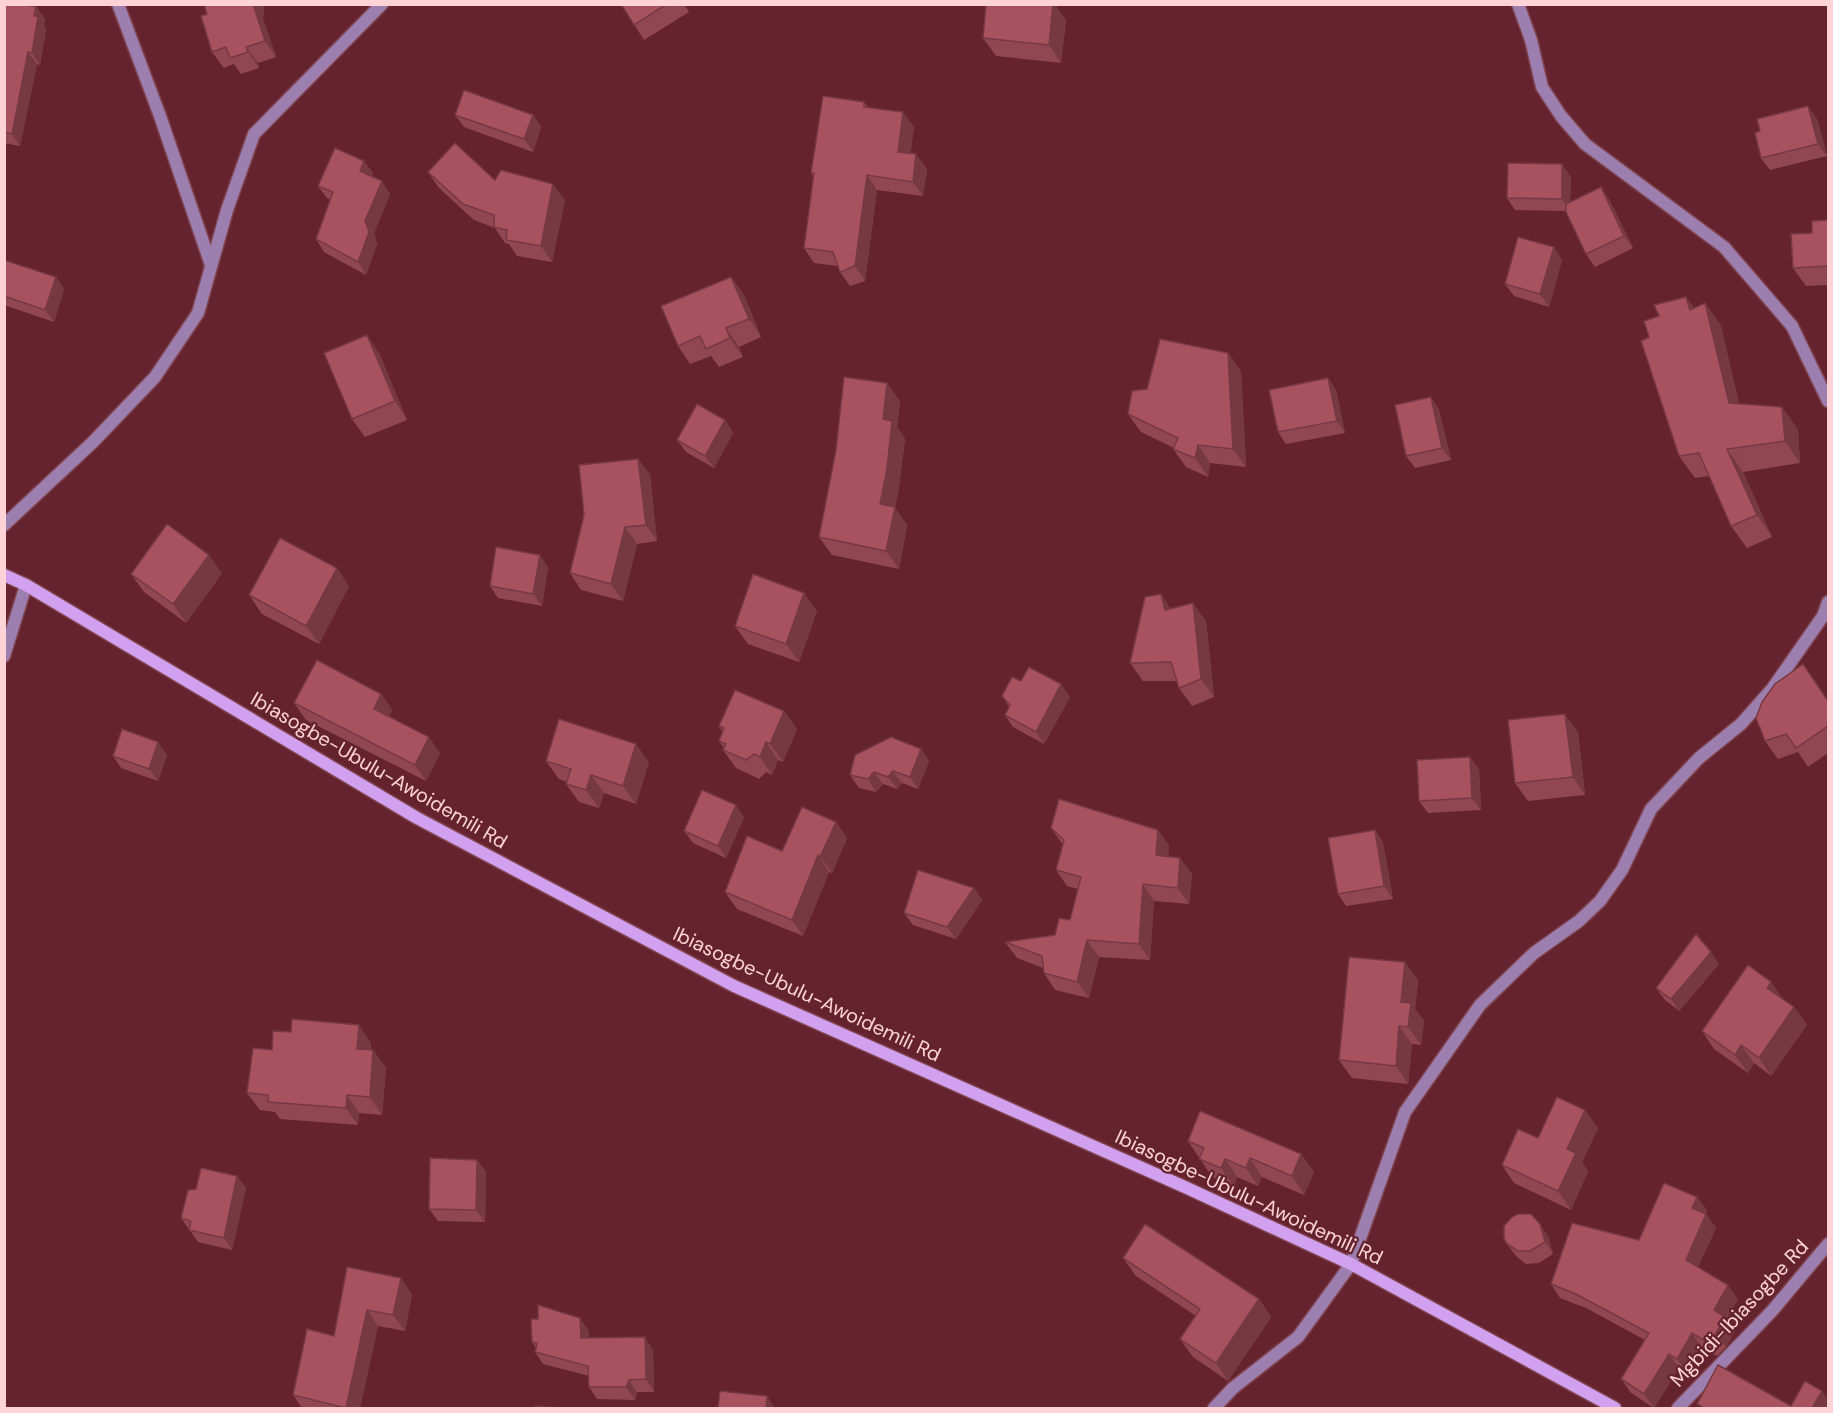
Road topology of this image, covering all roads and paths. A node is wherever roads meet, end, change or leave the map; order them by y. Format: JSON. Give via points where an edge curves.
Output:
{"nodes":[{"id":1,"x":118,"y":4,"type":"edge"},
{"id":2,"x":382,"y":4,"type":"edge"},
{"id":3,"x":1518,"y":4,"type":"edge"},
{"id":4,"x":211,"y":265,"type":"junction"},
{"id":5,"x":1828,"y":401,"type":"edge"},
{"id":6,"x":4,"y":525,"type":"edge"},
{"id":7,"x":4,"y":575,"type":"edge"},
{"id":8,"x":26,"y":585,"type":"junction"},
{"id":9,"x":1828,"y":602,"type":"edge"},
{"id":10,"x":4,"y":656,"type":"edge"},
{"id":11,"x":1828,"y":1244,"type":"edge"},
{"id":12,"x":1351,"y":1264,"type":"junction"},
{"id":13,"x":1214,"y":1408,"type":"edge"},
{"id":14,"x":1615,"y":1408,"type":"edge"},
{"id":15,"x":1678,"y":1408,"type":"edge"}],
"edges":[{"from":1,"to":4,"type":"street"},
{"from":2,"to":4,"type":"street","via":[[254,134]]},
{"from":3,"to":5,"type":"street","via":[[1542,87],[1561,116],[1585,144],[1724,247],[1792,326]]},
{"from":4,"to":6,"type":"street","via":[[198,313],[155,377],[93,442]]},
{"from":7,"to":8,"type":"street","name":"Ibiasogbe-Ubulu-Awoidemili Rd"},
{"from":8,"to":10,"type":"street"},
{"from":8,"to":12,"type":"street","name":"Ibiasogbe-Ubulu-Awoidemili Rd","via":[[417,818],[734,986]]},
{"from":9,"to":12,"type":"street","via":[[1823,616],[1772,689],[1741,724],[1699,758],[1651,809],[1622,870],[1600,901],[1534,953],[1480,1005],[1405,1112]]},
{"from":11,"to":15,"type":"street","name":"Mgbidi-Ibiasogbe Rd","via":[[1772,1311]]},
{"from":12,"to":13,"type":"street","via":[[1298,1337],[1233,1388]]},
{"from":12,"to":14,"type":"street","name":"Ibiasogbe-Ubulu-Awoidemili Rd"}]}
